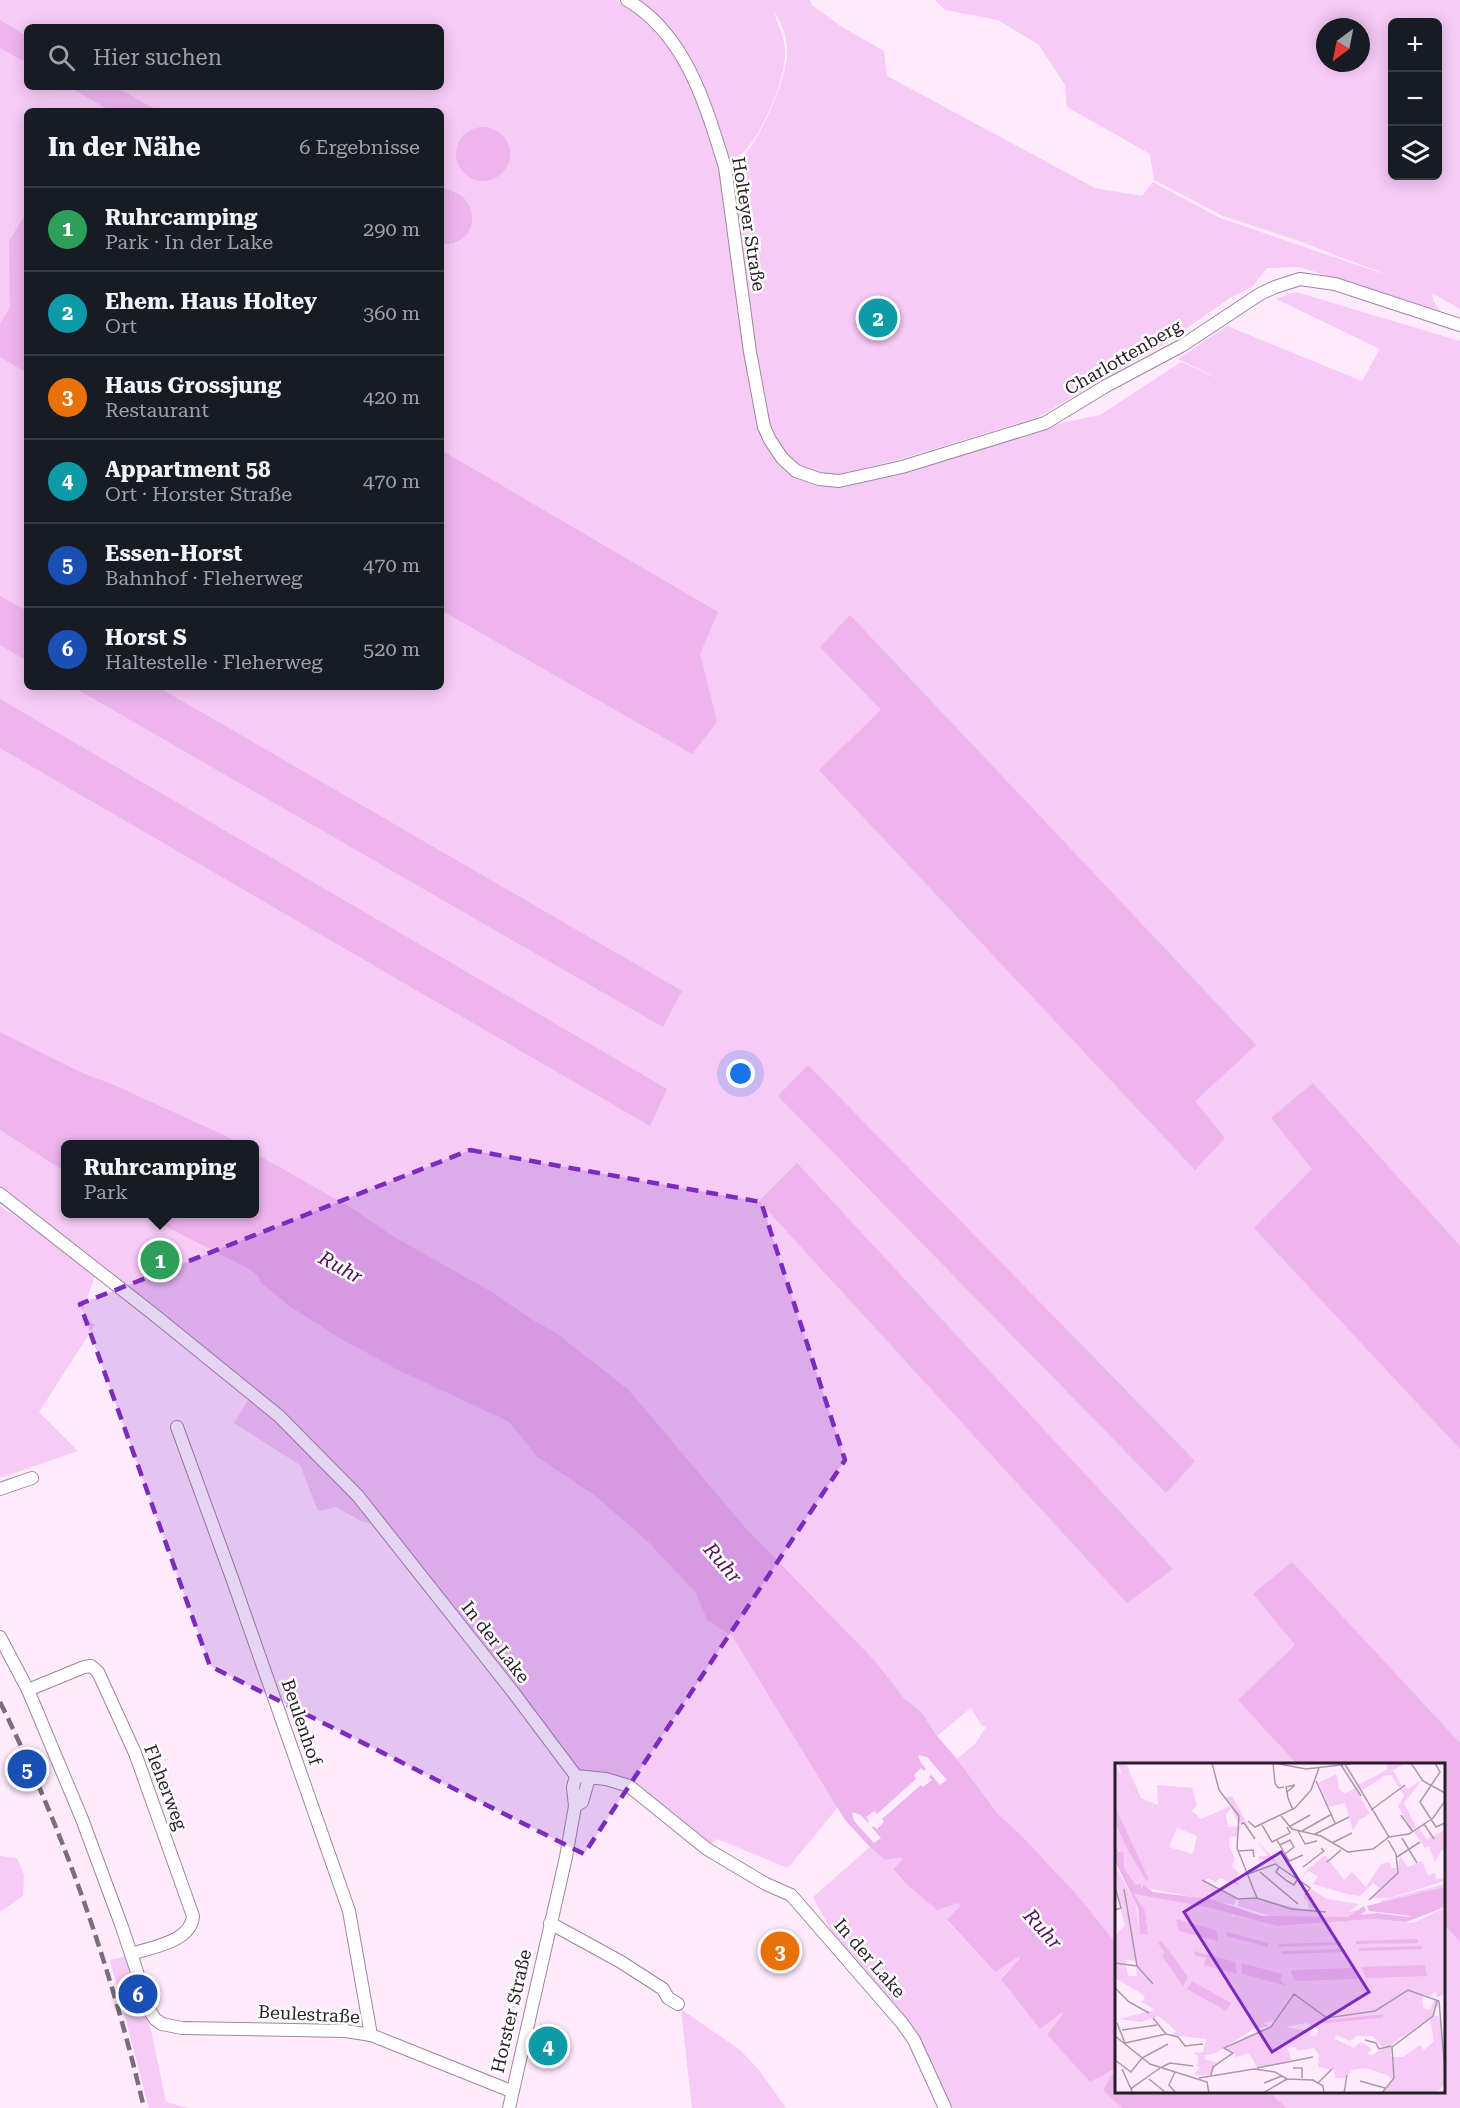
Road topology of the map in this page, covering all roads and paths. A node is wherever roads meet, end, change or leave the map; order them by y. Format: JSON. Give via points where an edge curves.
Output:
{"nodes":[{"id":1,"x":627,"y":0,"type":"edge"},
{"id":2,"x":1460,"y":325,"type":"edge"},
{"id":3,"x":796,"y":471,"type":"joint"},
{"id":4,"x":0,"y":1194,"type":"edge"},
{"id":5,"x":177,"y":1427,"type":"dead end"},
{"id":6,"x":32,"y":1478,"type":"dead end"},
{"id":7,"x":0,"y":1489,"type":"edge"},
{"id":8,"x":0,"y":1637,"type":"edge"},
{"id":9,"x":28,"y":1690,"type":"junction"},
{"id":10,"x":576,"y":1776,"type":"junction"},
{"id":11,"x":589,"y":1779,"type":"junction"},
{"id":12,"x":575,"y":1806,"type":"junction"},
{"id":13,"x":550,"y":1923,"type":"junction"},
{"id":14,"x":131,"y":1954,"type":"junction"},
{"id":15,"x":678,"y":2004,"type":"dead end"},
{"id":16,"x":371,"y":2036,"type":"junction"},
{"id":17,"x":511,"y":2091,"type":"junction"},
{"id":18,"x":509,"y":2108,"type":"edge"},
{"id":19,"x":945,"y":2108,"type":"edge"}],
"edges":[{"from":1,"to":3,"type":"street","name":"Holteyer Straße","via":[[665,30],[681,55],[717,141],[725,167],[764,427],[782,458]]},
{"from":2,"to":3,"type":"street","name":"Charlottenberg","via":[[1335,284],[1300,279],[1260,294],[1183,345],[1045,423],[863,477],[839,481]]},
{"from":4,"to":10,"type":"street","name":"In der Lake","via":[[279,1416],[365,1504]]},
{"from":5,"to":16,"type":"street","name":"Beulenhof","via":[[349,1911]]},
{"from":6,"to":7,"type":"street"},
{"from":8,"to":9,"type":"street"},
{"from":9,"to":14,"type":"street","via":[[82,1819]]},
{"from":9,"to":14,"type":"street","name":"Fleherweg","via":[[91,1666],[98,1672],[135,1753],[193,1920],[182,1937]]},
{"from":10,"to":11,"type":"street","name":"In der Lake"},
{"from":10,"to":12,"type":"street","name":"Horster Straße","via":[[572,1794]]},
{"from":11,"to":12,"type":"street","name":"Horster Straße","via":[[582,1802]]},
{"from":11,"to":19,"type":"street","name":"In der Lake","via":[[606,1779],[628,1786],[707,1849],[791,1895],[902,2023],[914,2040]]},
{"from":12,"to":13,"type":"street","name":"Horster Straße"},
{"from":13,"to":15,"type":"street","via":[[621,1962],[663,1989]]},
{"from":13,"to":17,"type":"street","name":"Horster Straße"},
{"from":14,"to":16,"type":"street","name":"Beulestraße","via":[[155,2019],[170,2026],[346,2031]]},
{"from":16,"to":17,"type":"street","name":"Beulestraße"},
{"from":17,"to":18,"type":"street","name":"Horster Straße"}]}
